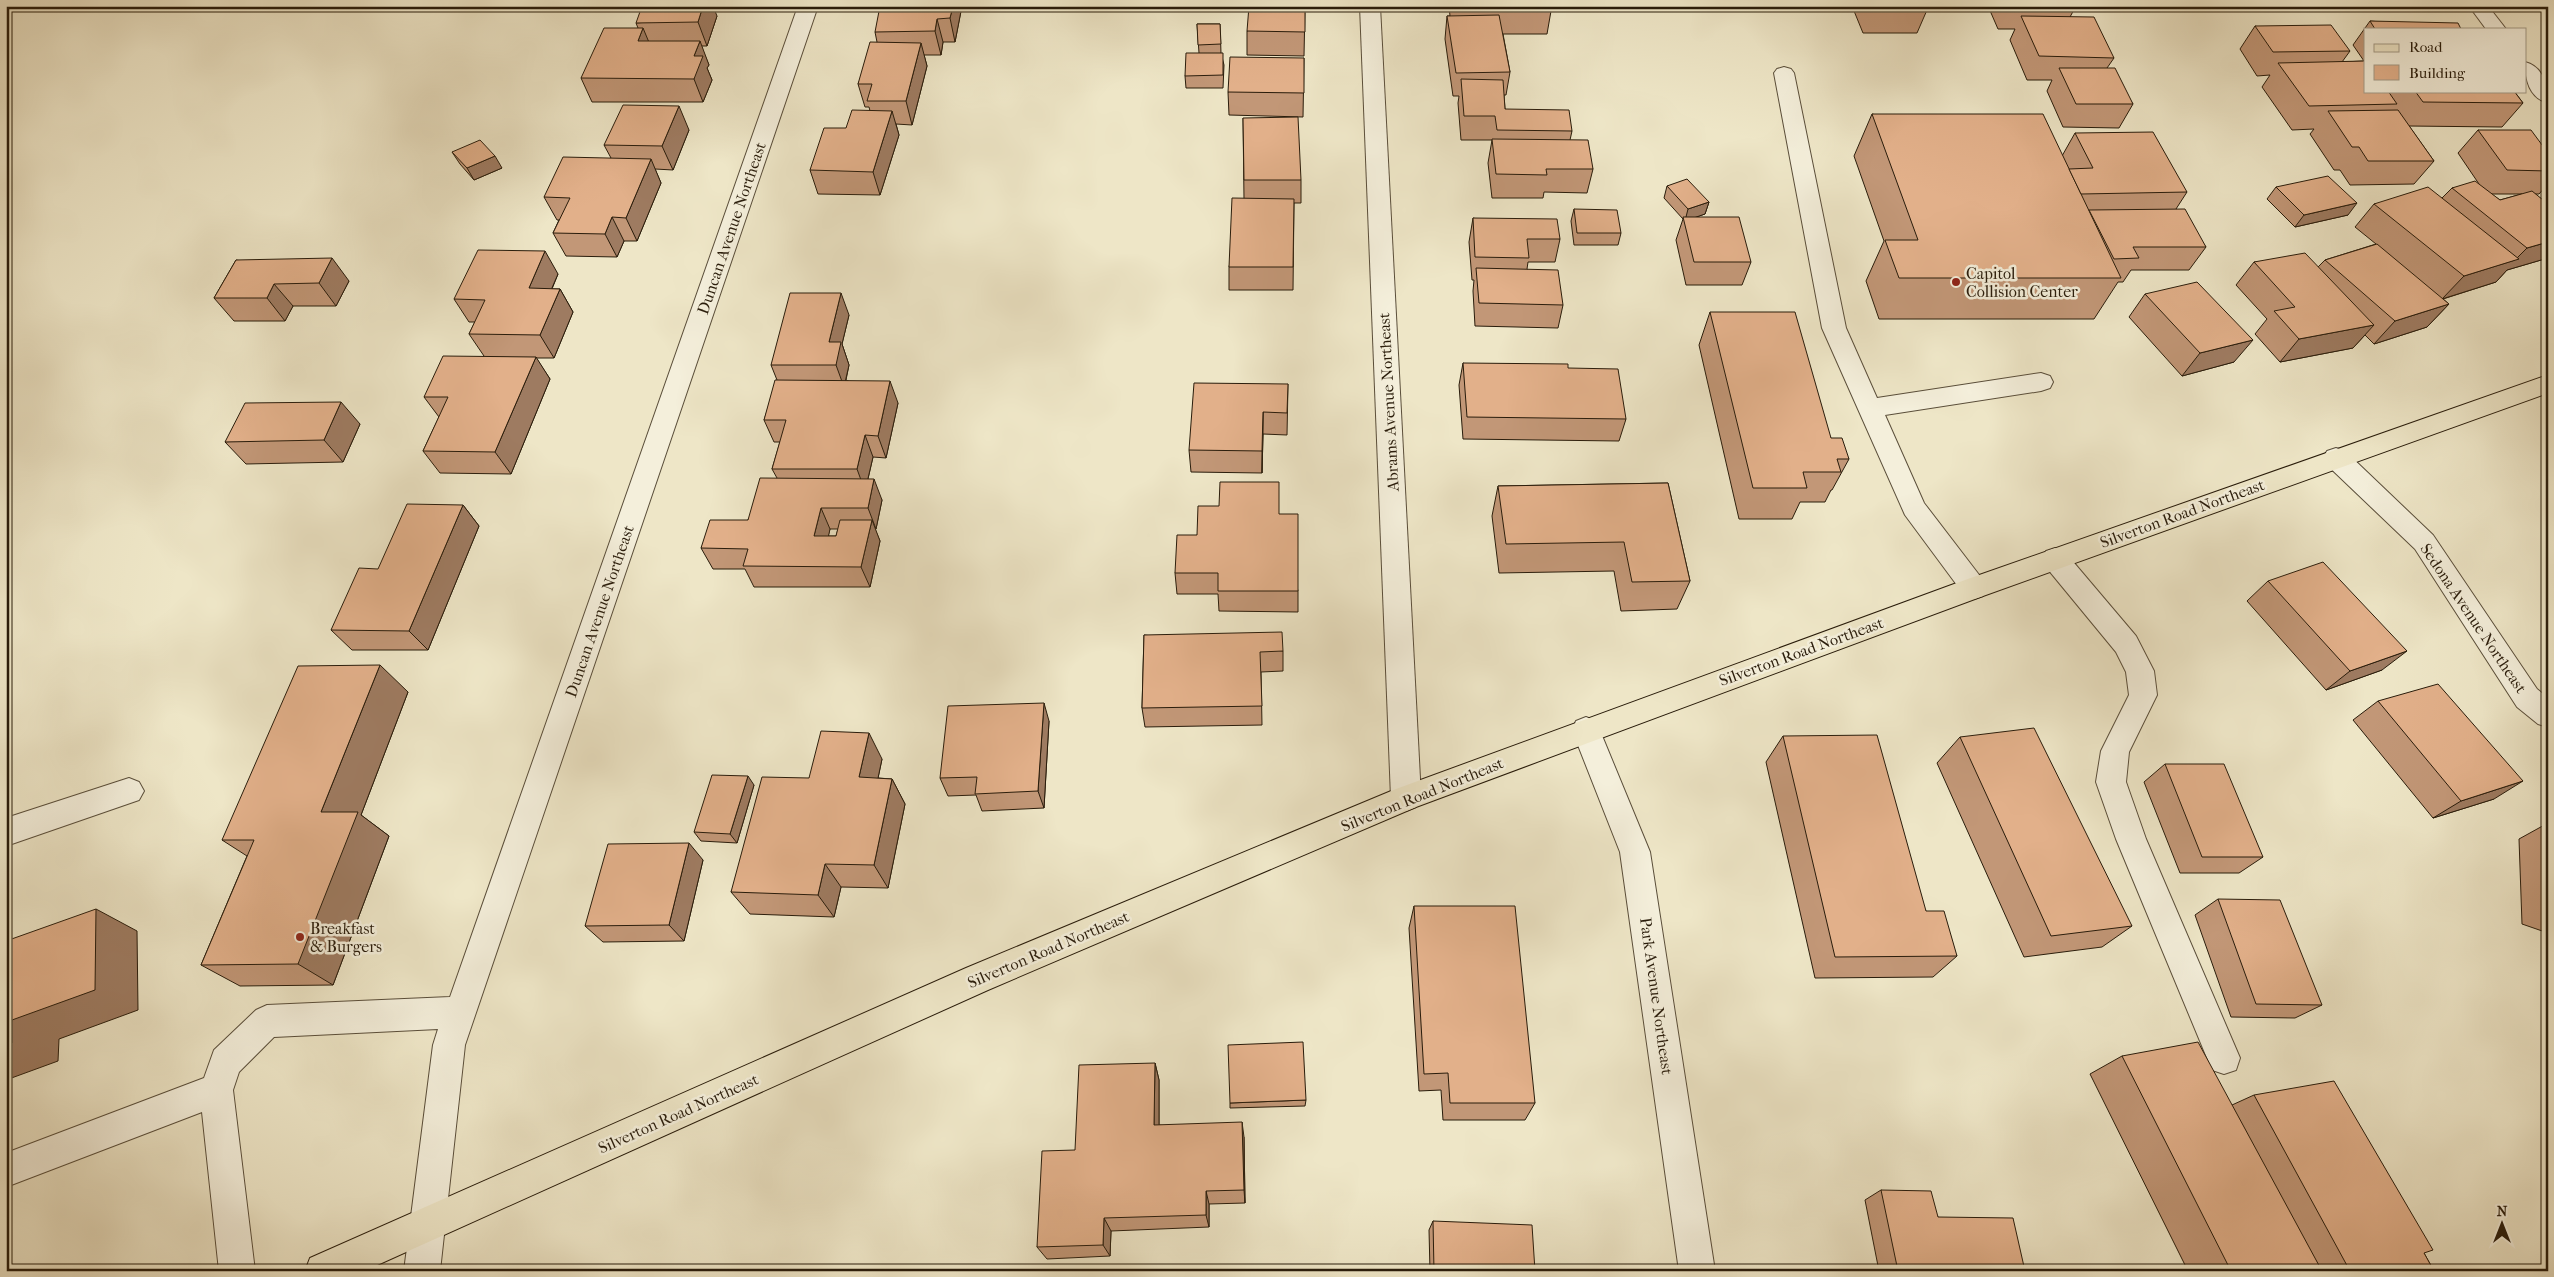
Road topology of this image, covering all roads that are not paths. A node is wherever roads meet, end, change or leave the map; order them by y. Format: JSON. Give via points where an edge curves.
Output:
{"nodes":[{"id":1,"x":808,"y":6,"type":"edge"},
{"id":2,"x":1370,"y":6,"type":"edge"},
{"id":3,"x":2478,"y":6,"type":"edge"},
{"id":4,"x":2495,"y":28,"type":"edge"},
{"id":5,"x":2526,"y":69,"type":"edge"},
{"id":6,"x":1784,"y":73,"type":"dead end"},
{"id":7,"x":2548,"y":97,"type":"edge"},
{"id":8,"x":2041,"y":382,"type":"dead end"},
{"id":9,"x":2548,"y":384,"type":"edge"},
{"id":10,"x":1869,"y":408,"type":"junction"},
{"id":11,"x":2336,"y":458,"type":"junction"},
{"id":12,"x":2055,"y":559,"type":"junction"},
{"id":13,"x":1974,"y":588,"type":"junction"},
{"id":14,"x":2548,"y":714,"type":"edge"},
{"id":15,"x":1586,"y":730,"type":"junction"},
{"id":16,"x":129,"y":790,"type":"dead end"},
{"id":17,"x":1406,"y":798,"type":"junction"},
{"id":18,"x":6,"y":832,"type":"edge"},
{"id":19,"x":461,"y":1012,"type":"junction"},
{"id":20,"x":2224,"y":1058,"type":"dead end"},
{"id":21,"x":216,"y":1090,"type":"junction"},
{"id":22,"x":6,"y":1170,"type":"edge"},
{"id":23,"x":428,"y":1225,"type":"junction"},
{"id":24,"x":237,"y":1271,"type":"edge"},
{"id":25,"x":323,"y":1271,"type":"edge"},
{"id":26,"x":422,"y":1271,"type":"edge"},
{"id":27,"x":1697,"y":1271,"type":"edge"}],
"edges":[{"from":1,"to":19,"type":"street","name":"Duncan Avenue Northeast"},
{"from":2,"to":17,"type":"street","name":"Abrams Avenue Northeast"},
{"from":3,"to":4,"type":"street"},
{"from":5,"to":7,"type":"street"},
{"from":6,"to":10,"type":"street","via":[[1834,328]]},
{"from":8,"to":10,"type":"street"},
{"from":9,"to":11,"type":"main road","name":"Silverton Road Northeast"},
{"from":10,"to":13,"type":"street","via":[[1914,508]]},
{"from":11,"to":12,"type":"main road","name":"Silverton Road Northeast"},
{"from":11,"to":14,"type":"street","name":"Sedona Avenue Northeast","via":[[2424,542],[2527,698]]},
{"from":12,"to":13,"type":"main road","name":"Silverton Road Northeast"},
{"from":12,"to":20,"type":"street","via":[[2126,644],[2140,671],[2143,696],[2115,751],[2111,782],[2131,839]]},
{"from":13,"to":15,"type":"main road","name":"Silverton Road Northeast"},
{"from":15,"to":17,"type":"main road","name":"Silverton Road Northeast"},
{"from":15,"to":27,"type":"street","name":"Park Avenue Northeast","via":[[1635,852]]},
{"from":16,"to":18,"type":"street"},
{"from":17,"to":23,"type":"main road","name":"Silverton Road Northeast","via":[[977,979]]},
{"from":19,"to":21,"type":"street","via":[[267,1021],[226,1062]]},
{"from":19,"to":23,"type":"street","name":"Duncan Avenue Northeast","via":[[449,1045]]},
{"from":21,"to":22,"type":"street"},
{"from":21,"to":24,"type":"street"},
{"from":23,"to":25,"type":"main road","name":"Silverton Road Northeast"},
{"from":23,"to":26,"type":"street","name":"Duncan Avenue Northeast"}]}
